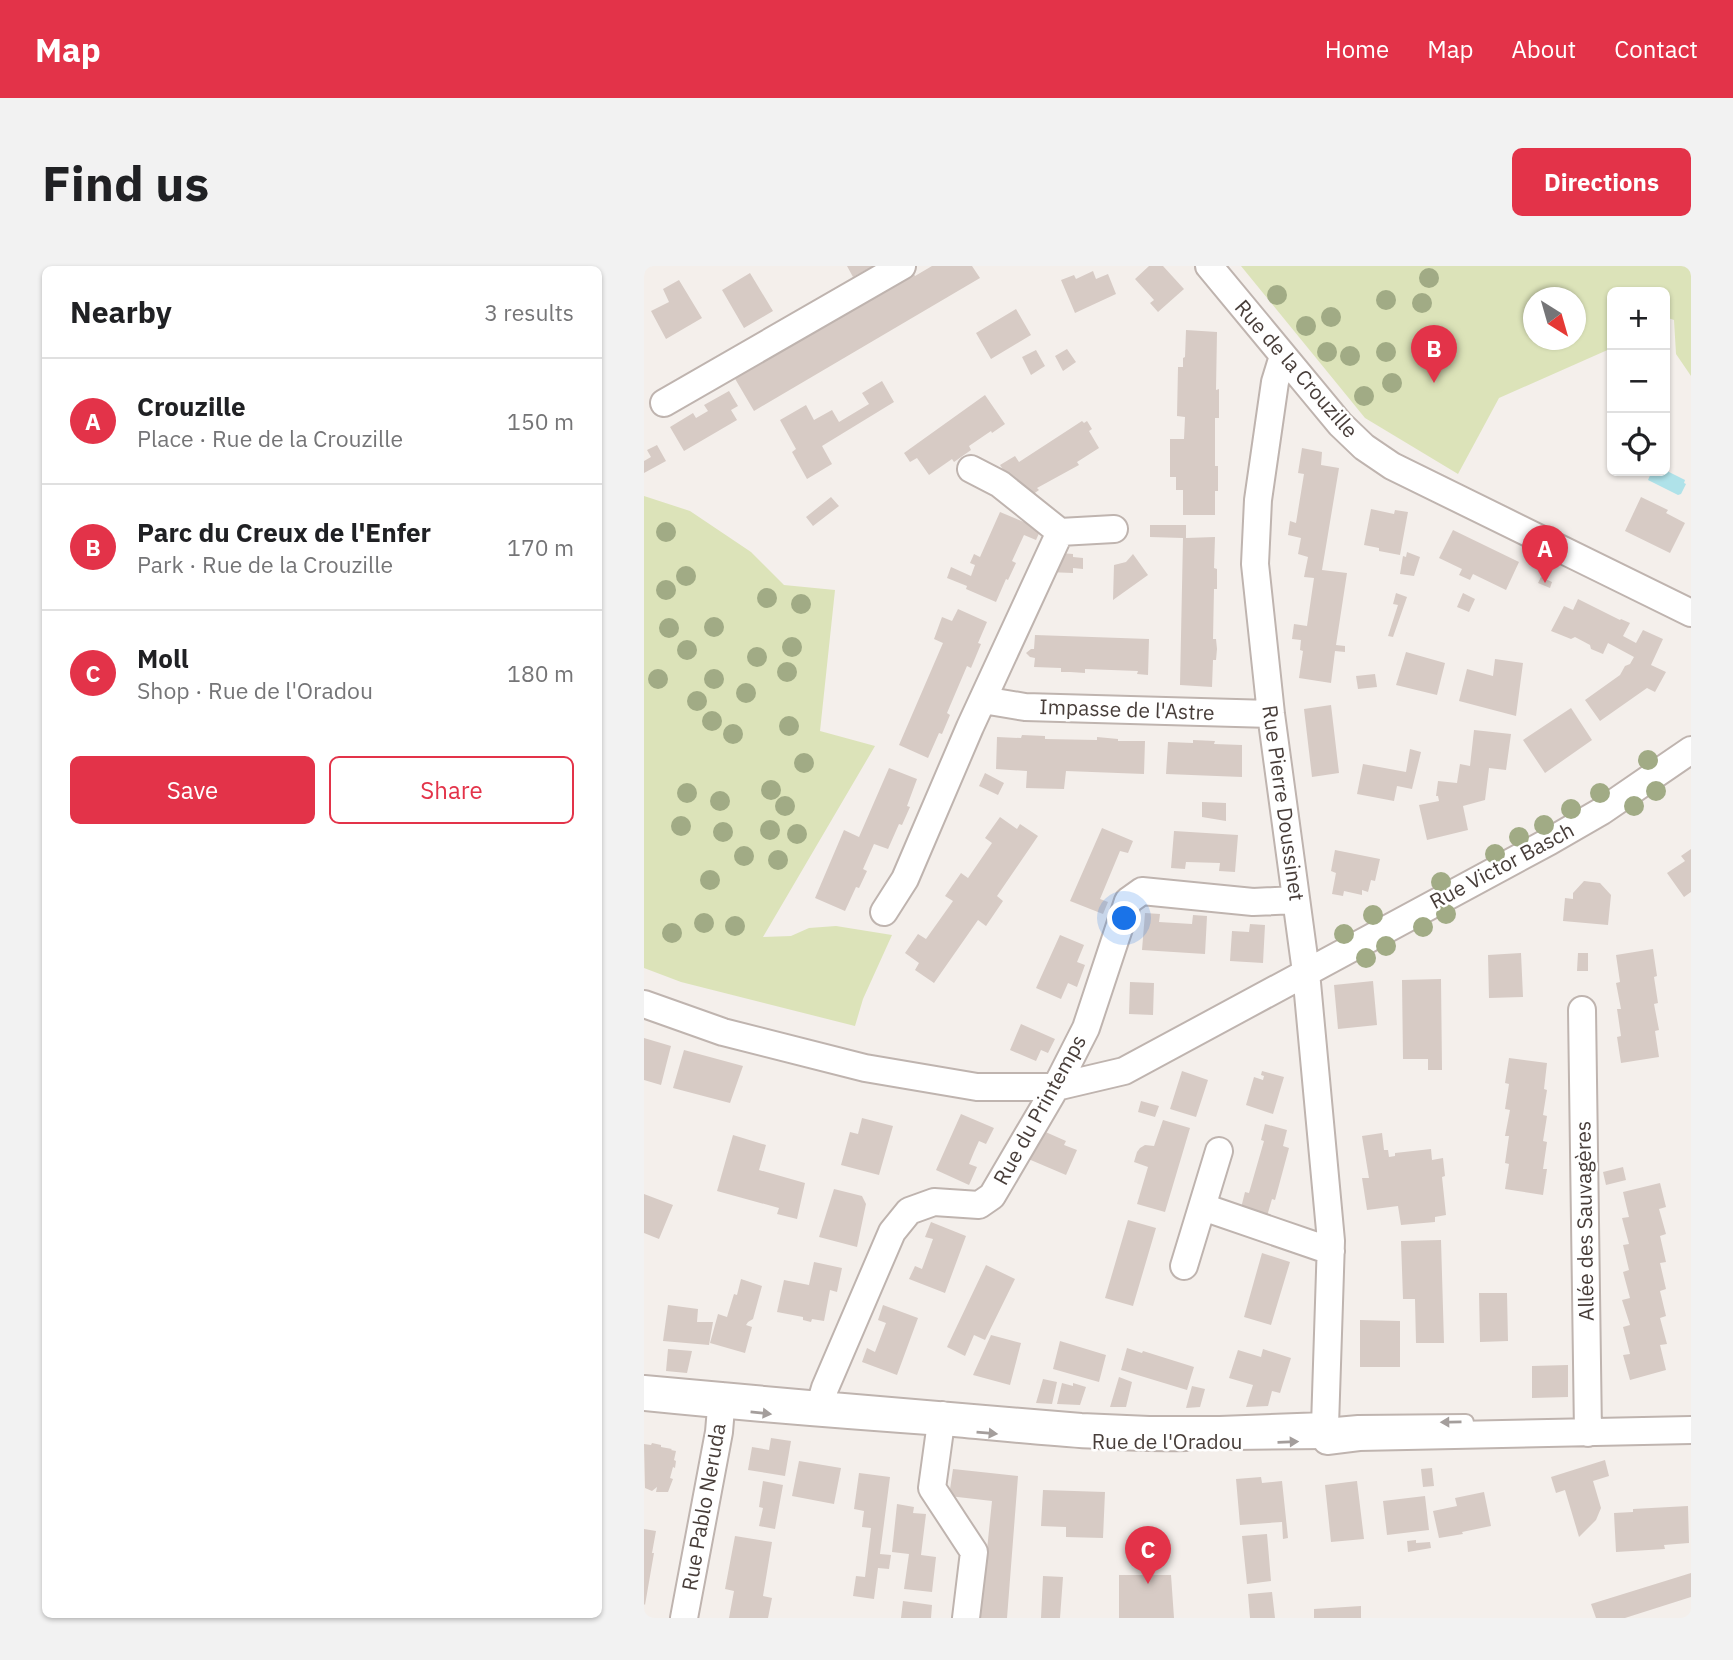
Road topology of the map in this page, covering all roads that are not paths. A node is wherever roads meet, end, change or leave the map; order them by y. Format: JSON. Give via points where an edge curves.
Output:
{"nodes":[{"id":1,"x":902,"y":266,"type":"edge"},
{"id":2,"x":1209,"y":266,"type":"edge"},
{"id":3,"x":1283,"y":356,"type":"junction"},
{"id":4,"x":664,"y":402,"type":"dead end"},
{"id":5,"x":971,"y":469,"type":"dead end"},
{"id":6,"x":1114,"y":529,"type":"dead end"},
{"id":7,"x":1060,"y":532,"type":"junction"},
{"id":8,"x":1691,"y":614,"type":"edge"},
{"id":9,"x":983,"y":699,"type":"junction"},
{"id":10,"x":1271,"y":714,"type":"junction"},
{"id":11,"x":1691,"y":750,"type":"edge"},
{"id":12,"x":1296,"y":900,"type":"junction"},
{"id":13,"x":884,"y":912,"type":"dead end"},
{"id":14,"x":1306,"y":972,"type":"junction"},
{"id":15,"x":644,"y":1004,"type":"edge"},
{"id":16,"x":1582,"y":1010,"type":"dead end"},
{"id":17,"x":1056,"y":1087,"type":"junction"},
{"id":18,"x":1219,"y":1151,"type":"dead end"},
{"id":19,"x":1202,"y":1207,"type":"junction"},
{"id":20,"x":1331,"y":1251,"type":"junction"},
{"id":21,"x":1184,"y":1266,"type":"dead end"},
{"id":22,"x":644,"y":1389,"type":"edge"},
{"id":23,"x":644,"y":1403,"type":"edge"},
{"id":24,"x":722,"y":1403,"type":"junction"},
{"id":25,"x":820,"y":1405,"type":"junction"},
{"id":26,"x":1691,"y":1417,"type":"edge"},
{"id":27,"x":942,"y":1422,"type":"junction"},
{"id":28,"x":1587,"y":1427,"type":"junction"},
{"id":29,"x":1691,"y":1430,"type":"edge"},
{"id":30,"x":1326,"y":1433,"type":"junction"},
{"id":31,"x":684,"y":1618,"type":"edge"},
{"id":32,"x":966,"y":1618,"type":"edge"}],
"edges":[{"from":1,"to":4,"type":"street"},
{"from":2,"to":3,"type":"street","name":"Rue de la Crouzille"},
{"from":3,"to":8,"type":"street","name":"Rue de la Crouzille","via":[[1340,424],[1392,466]]},
{"from":3,"to":10,"type":"street","name":"Rue Pierre Doussinet","via":[[1258,500],[1255,564]]},
{"from":5,"to":7,"type":"street","via":[[1000,484]]},
{"from":6,"to":7,"type":"street"},
{"from":7,"to":9,"type":"street"},
{"from":9,"to":10,"type":"street","name":"Impasse de l'Astre","via":[[1025,707]]},
{"from":9,"to":13,"type":"street","via":[[905,878]]},
{"from":10,"to":12,"type":"street","name":"Rue Pierre Doussinet"},
{"from":11,"to":14,"type":"street","name":"Rue Victor Basch","via":[[1550,842]]},
{"from":12,"to":14,"type":"street","name":"Rue Pierre Doussinet"},
{"from":12,"to":17,"type":"street","name":"Rue du Printemps","via":[[1253,902],[1142,891],[1128,901],[1086,1028]]},
{"from":14,"to":17,"type":"street","name":"Rue Victor Basch","via":[[1124,1071]]},
{"from":14,"to":20,"type":"street","name":"Rue Pierre Doussinet"},
{"from":15,"to":17,"type":"street","name":"Rue Victor Basch","via":[[723,1032],[865,1068],[977,1087]]},
{"from":16,"to":28,"type":"street","name":"Allée des Sauvagères"},
{"from":17,"to":25,"type":"street","name":"Rue du Printemps","via":[[992,1196],[979,1205],[934,1202],[909,1211],[892,1232]]},
{"from":18,"to":19,"type":"street"},
{"from":19,"to":20,"type":"street"},
{"from":19,"to":21,"type":"street"},
{"from":20,"to":30,"type":"street","name":"Rue Pierre Doussinet"},
{"from":22,"to":24,"type":"street","name":"Rue de l'Oradou"},
{"from":23,"to":24,"type":"lane","name":"Rue de l'Oradou"},
{"from":24,"to":25,"type":"street","name":"Rue de l'Oradou"},
{"from":24,"to":27,"type":"lane","name":"Rue de l'Oradou","one_way":true,"via":[[849,1422]]},
{"from":24,"to":31,"type":"street","name":"Rue Pablo Neruda"},
{"from":25,"to":27,"type":"street","name":"Rue de l'Oradou"},
{"from":26,"to":28,"type":"lane","name":"Rue de l'Oradou"},
{"from":27,"to":30,"type":"street","name":"Rue de l'Oradou"},
{"from":27,"to":32,"type":"street","via":[[932,1488],[974,1552]]},
{"from":28,"to":29,"type":"street","name":"Rue de l'Oradou"},
{"from":28,"to":30,"type":"street","name":"Rue de l'Oradou","via":[[1359,1437]]}]}
